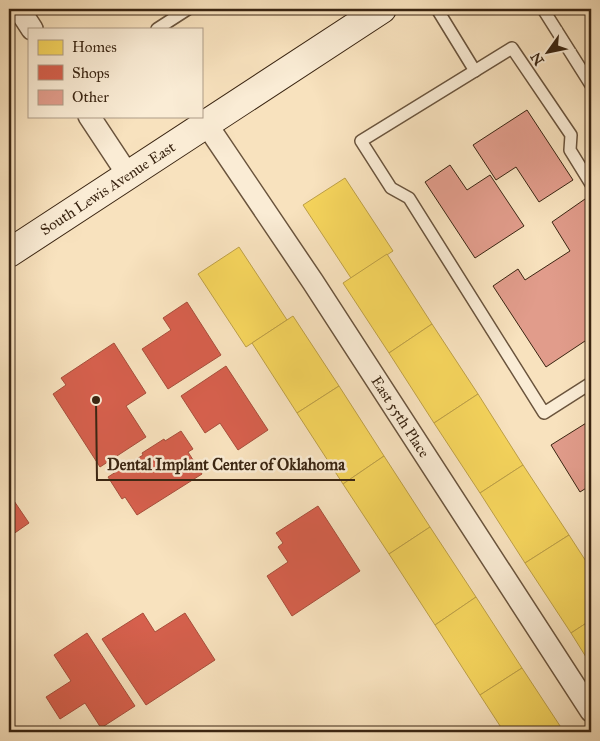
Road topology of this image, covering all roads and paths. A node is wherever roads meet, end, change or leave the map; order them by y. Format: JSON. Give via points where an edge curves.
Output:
{"nodes":[{"id":1,"x":19,"y":9,"type":"edge"},
{"id":2,"x":188,"y":9,"type":"edge"},
{"id":3,"x":382,"y":9,"type":"edge"},
{"id":4,"x":437,"y":9,"type":"edge"},
{"id":5,"x":543,"y":9,"type":"edge"},
{"id":6,"x":31,"y":28,"type":"edge"},
{"id":7,"x":159,"y":28,"type":"edge"},
{"id":8,"x":475,"y":71,"type":"junction"},
{"id":9,"x":591,"y":85,"type":"edge"},
{"id":10,"x":90,"y":118,"type":"edge"},
{"id":11,"x":207,"y":125,"type":"junction"},
{"id":12,"x":128,"y":175,"type":"junction"},
{"id":13,"x":591,"y":184,"type":"edge"},
{"id":14,"x":9,"y":254,"type":"edge"},
{"id":15,"x":591,"y":383,"type":"edge"},
{"id":16,"x":591,"y":711,"type":"edge"}],
"edges":[{"from":1,"to":6,"type":"street"},
{"from":2,"to":7,"type":"lane"},
{"from":3,"to":11,"type":"main road","name":"South Lewis Avenue East"},
{"from":4,"to":8,"type":"lane"},
{"from":5,"to":9,"type":"lane"},
{"from":8,"to":13,"type":"lane","via":[[512,48],[571,135],[570,150]]},
{"from":8,"to":15,"type":"lane","via":[[361,141],[391,188],[409,198],[544,413]]},
{"from":10,"to":12,"type":"street"},
{"from":11,"to":12,"type":"main road","name":"South Lewis Avenue East"},
{"from":11,"to":16,"type":"street","name":"East 55th Place","via":[[313,282]]},
{"from":12,"to":14,"type":"main road","name":"South Lewis Avenue East"}]}
